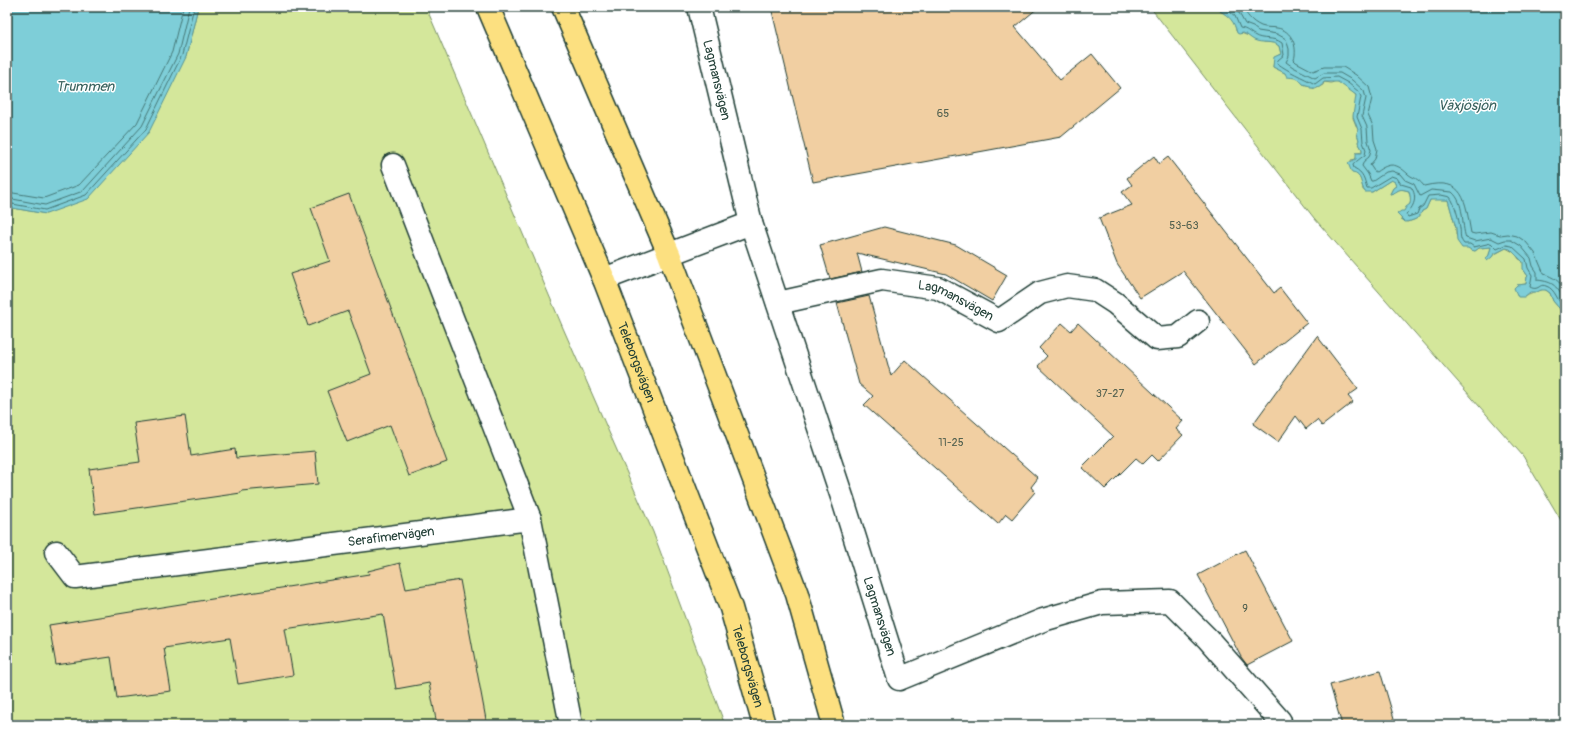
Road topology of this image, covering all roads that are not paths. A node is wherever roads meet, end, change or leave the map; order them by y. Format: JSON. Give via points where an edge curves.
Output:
{"nodes":[{"id":1,"x":488,"y":7,"type":"edge"},
{"id":2,"x":562,"y":7,"type":"edge"},
{"id":3,"x":699,"y":7,"type":"edge"},
{"id":4,"x":393,"y":165,"type":"dead end"},
{"id":5,"x":751,"y":223,"type":"junction"},
{"id":6,"x":669,"y":254,"type":"junction"},
{"id":7,"x":604,"y":279,"type":"junction"},
{"id":8,"x":778,"y":303,"type":"junction"},
{"id":9,"x":1198,"y":321,"type":"dead end"},
{"id":10,"x":530,"y":519,"type":"junction"},
{"id":11,"x":56,"y":552,"type":"dead end"},
{"id":12,"x":1280,"y":721,"type":"dead end"},
{"id":13,"x":571,"y":725,"type":"edge"},
{"id":14,"x":764,"y":725,"type":"edge"},
{"id":15,"x":834,"y":725,"type":"edge"}],
"edges":[{"from":1,"to":7,"type":"main road","name":"Teleborgsvägen"},
{"from":2,"to":6,"type":"main road"},
{"from":3,"to":5,"type":"street","name":"Lagmansvägen"},
{"from":4,"to":10,"type":"street"},
{"from":5,"to":6,"type":"street"},
{"from":5,"to":8,"type":"street","name":"Lagmansvägen"},
{"from":6,"to":7,"type":"street"},
{"from":6,"to":15,"type":"main road","via":[[796,594]]},
{"from":7,"to":14,"type":"main road","name":"Teleborgsvägen","via":[[731,608]]},
{"from":8,"to":9,"type":"street","name":"Lagmansvägen","via":[[882,280],[938,288],[999,321],[1040,293],[1067,286],[1095,290],[1115,303],[1157,339],[1178,337]]},
{"from":8,"to":12,"type":"street","name":"Lagmansvägen","via":[[843,500],[898,679],[1043,620],[1102,603],[1170,601],[1208,639]]},
{"from":10,"to":11,"type":"street","name":"Serafimervägen","via":[[75,577]]},
{"from":10,"to":13,"type":"street"}]}
